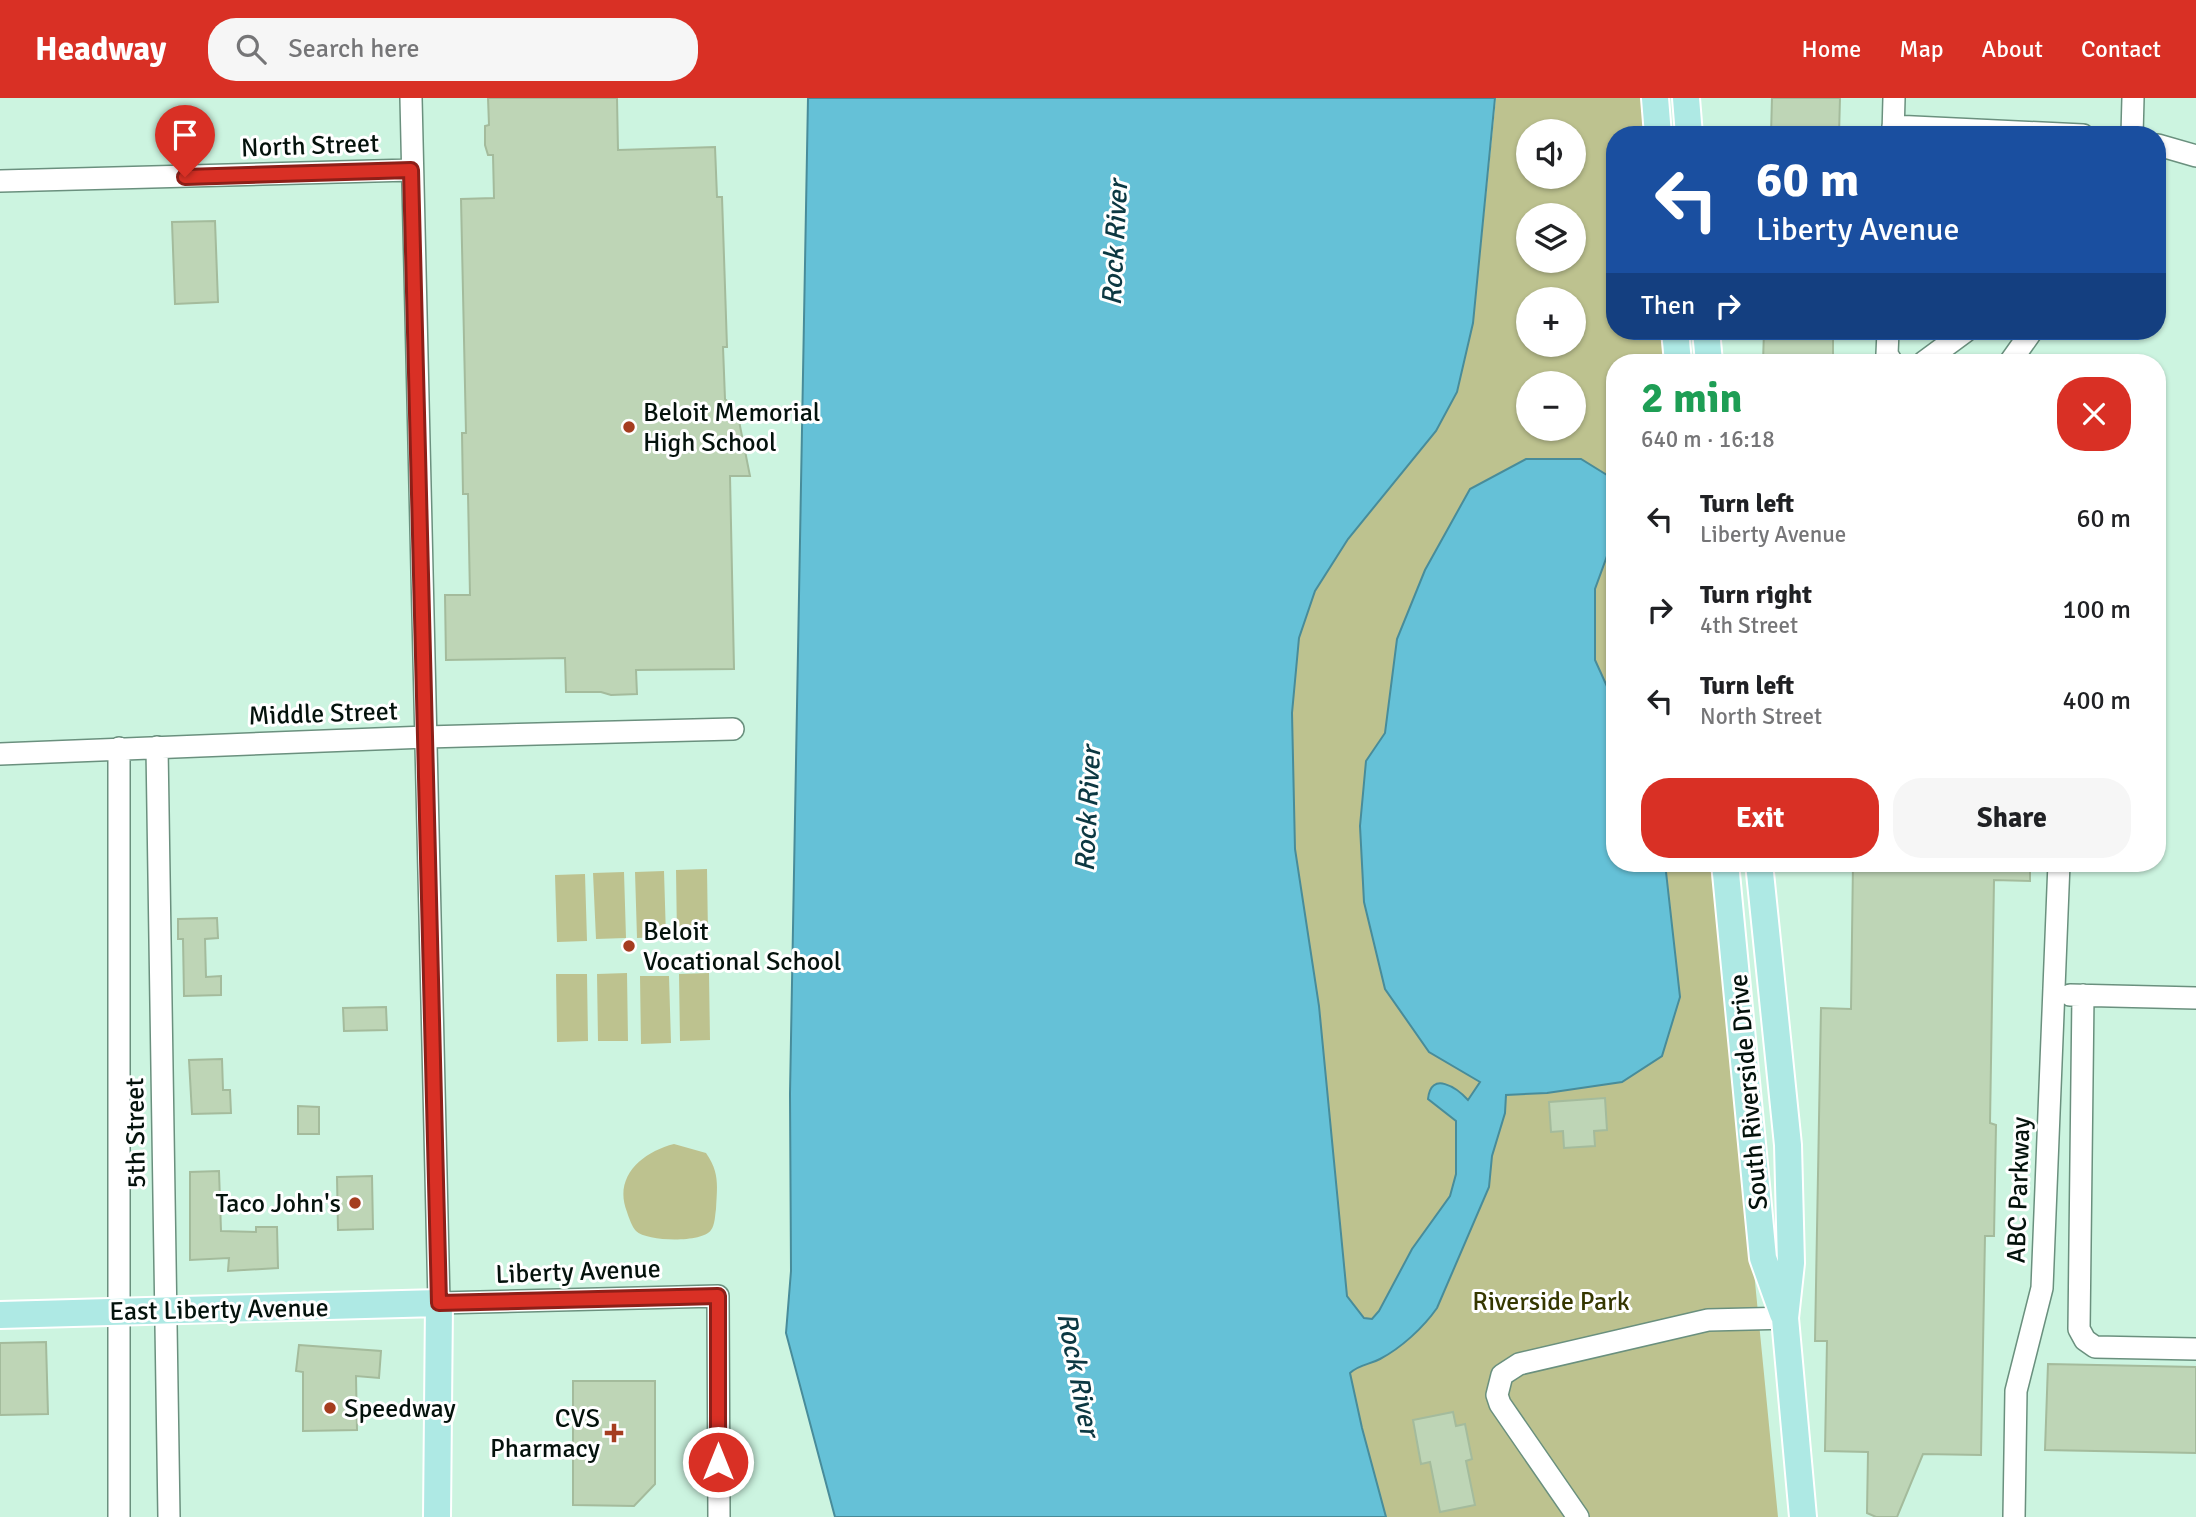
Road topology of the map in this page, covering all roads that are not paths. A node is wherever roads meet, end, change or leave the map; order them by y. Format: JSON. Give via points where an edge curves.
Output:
{"nodes":[{"id":1,"x":411,"y":98,"type":"edge"},
{"id":2,"x":1655,"y":98,"type":"edge"},
{"id":3,"x":1686,"y":98,"type":"edge"},
{"id":4,"x":1894,"y":98,"type":"edge"},
{"id":5,"x":2133,"y":98,"type":"edge"},
{"id":6,"x":1657,"y":126,"type":"edge"},
{"id":7,"x":1688,"y":126,"type":"edge"},
{"id":8,"x":1893,"y":126,"type":"edge"},
{"id":9,"x":2132,"y":126,"type":"edge"},
{"id":10,"x":2166,"y":147,"type":"edge"},
{"id":11,"x":2196,"y":156,"type":"edge"},
{"id":12,"x":411,"y":170,"type":"junction"},
{"id":13,"x":0,"y":181,"type":"edge"},
{"id":14,"x":1954,"y":340,"type":"edge"},
{"id":15,"x":1935,"y":354,"type":"edge"},
{"id":16,"x":733,"y":729,"type":"dead end"},
{"id":17,"x":426,"y":737,"type":"junction"},
{"id":18,"x":157,"y":747,"type":"junction"},
{"id":19,"x":119,"y":748,"type":"junction"},
{"id":20,"x":0,"y":754,"type":"edge"},
{"id":21,"x":1726,"y":872,"type":"edge"},
{"id":22,"x":1760,"y":872,"type":"edge"},
{"id":23,"x":2059,"y":872,"type":"edge"},
{"id":24,"x":2054,"y":994,"type":"junction"},
{"id":25,"x":2084,"y":995,"type":"junction"},
{"id":26,"x":2196,"y":998,"type":"edge"},
{"id":27,"x":439,"y":1303,"type":"junction"},
{"id":28,"x":166,"y":1311,"type":"junction"},
{"id":29,"x":121,"y":1312,"type":"junction"},
{"id":30,"x":0,"y":1315,"type":"edge"},
{"id":31,"x":1785,"y":1318,"type":"junction"},
{"id":32,"x":2196,"y":1349,"type":"edge"},
{"id":33,"x":119,"y":1517,"type":"edge"},
{"id":34,"x":169,"y":1517,"type":"edge"},
{"id":35,"x":437,"y":1517,"type":"edge"},
{"id":36,"x":719,"y":1517,"type":"edge"},
{"id":37,"x":1578,"y":1517,"type":"edge"},
{"id":38,"x":1803,"y":1517,"type":"edge"},
{"id":39,"x":2014,"y":1517,"type":"edge"}],
"edges":[{"from":1,"to":12,"type":"street"},
{"from":2,"to":6,"type":"main road"},
{"from":3,"to":7,"type":"main road"},
{"from":4,"to":8,"type":"street"},
{"from":5,"to":9,"type":"street"},
{"from":10,"to":11,"type":"street"},
{"from":12,"to":13,"type":"street","name":"North Street"},
{"from":12,"to":17,"type":"street"},
{"from":14,"to":15,"type":"street"},
{"from":16,"to":17,"type":"street","name":"Middle Street"},
{"from":17,"to":18,"type":"street","name":"Middle Street"},
{"from":17,"to":27,"type":"street"},
{"from":18,"to":19,"type":"street","name":"Middle Street"},
{"from":18,"to":28,"type":"street","name":"5th Street"},
{"from":19,"to":20,"type":"street","name":"Middle Street"},
{"from":19,"to":29,"type":"street","name":"5th Street"},
{"from":21,"to":31,"type":"main road","name":"South Riverside Drive","via":[[1763,1258]]},
{"from":22,"to":31,"type":"main road","name":"South Riverside Drive","via":[[1788,1145],[1791,1263]]},
{"from":23,"to":24,"type":"street","name":"ABC Parkway"},
{"from":24,"to":25,"type":"street"},
{"from":24,"to":39,"type":"street","name":"ABC Parkway","via":[[2042,1288],[2017,1391]]},
{"from":25,"to":26,"type":"street"},
{"from":25,"to":32,"type":"street","via":[[2079,1329],[2095,1347]]},
{"from":27,"to":28,"type":"main road","name":"East Liberty Avenue"},
{"from":27,"to":35,"type":"main road"},
{"from":27,"to":36,"type":"street","name":"Liberty Avenue","via":[[718,1296]]},
{"from":28,"to":29,"type":"main road","name":"East Liberty Avenue"},
{"from":28,"to":34,"type":"street","name":"5th Street"},
{"from":29,"to":30,"type":"main road","name":"East Liberty Avenue"},
{"from":29,"to":33,"type":"street","name":"5th Street"},
{"from":31,"to":37,"type":"street","via":[[1708,1320],[1518,1364],[1502,1375],[1497,1395],[1500,1404]]},
{"from":31,"to":38,"type":"main road","name":"South Riverside Drive"}]}
